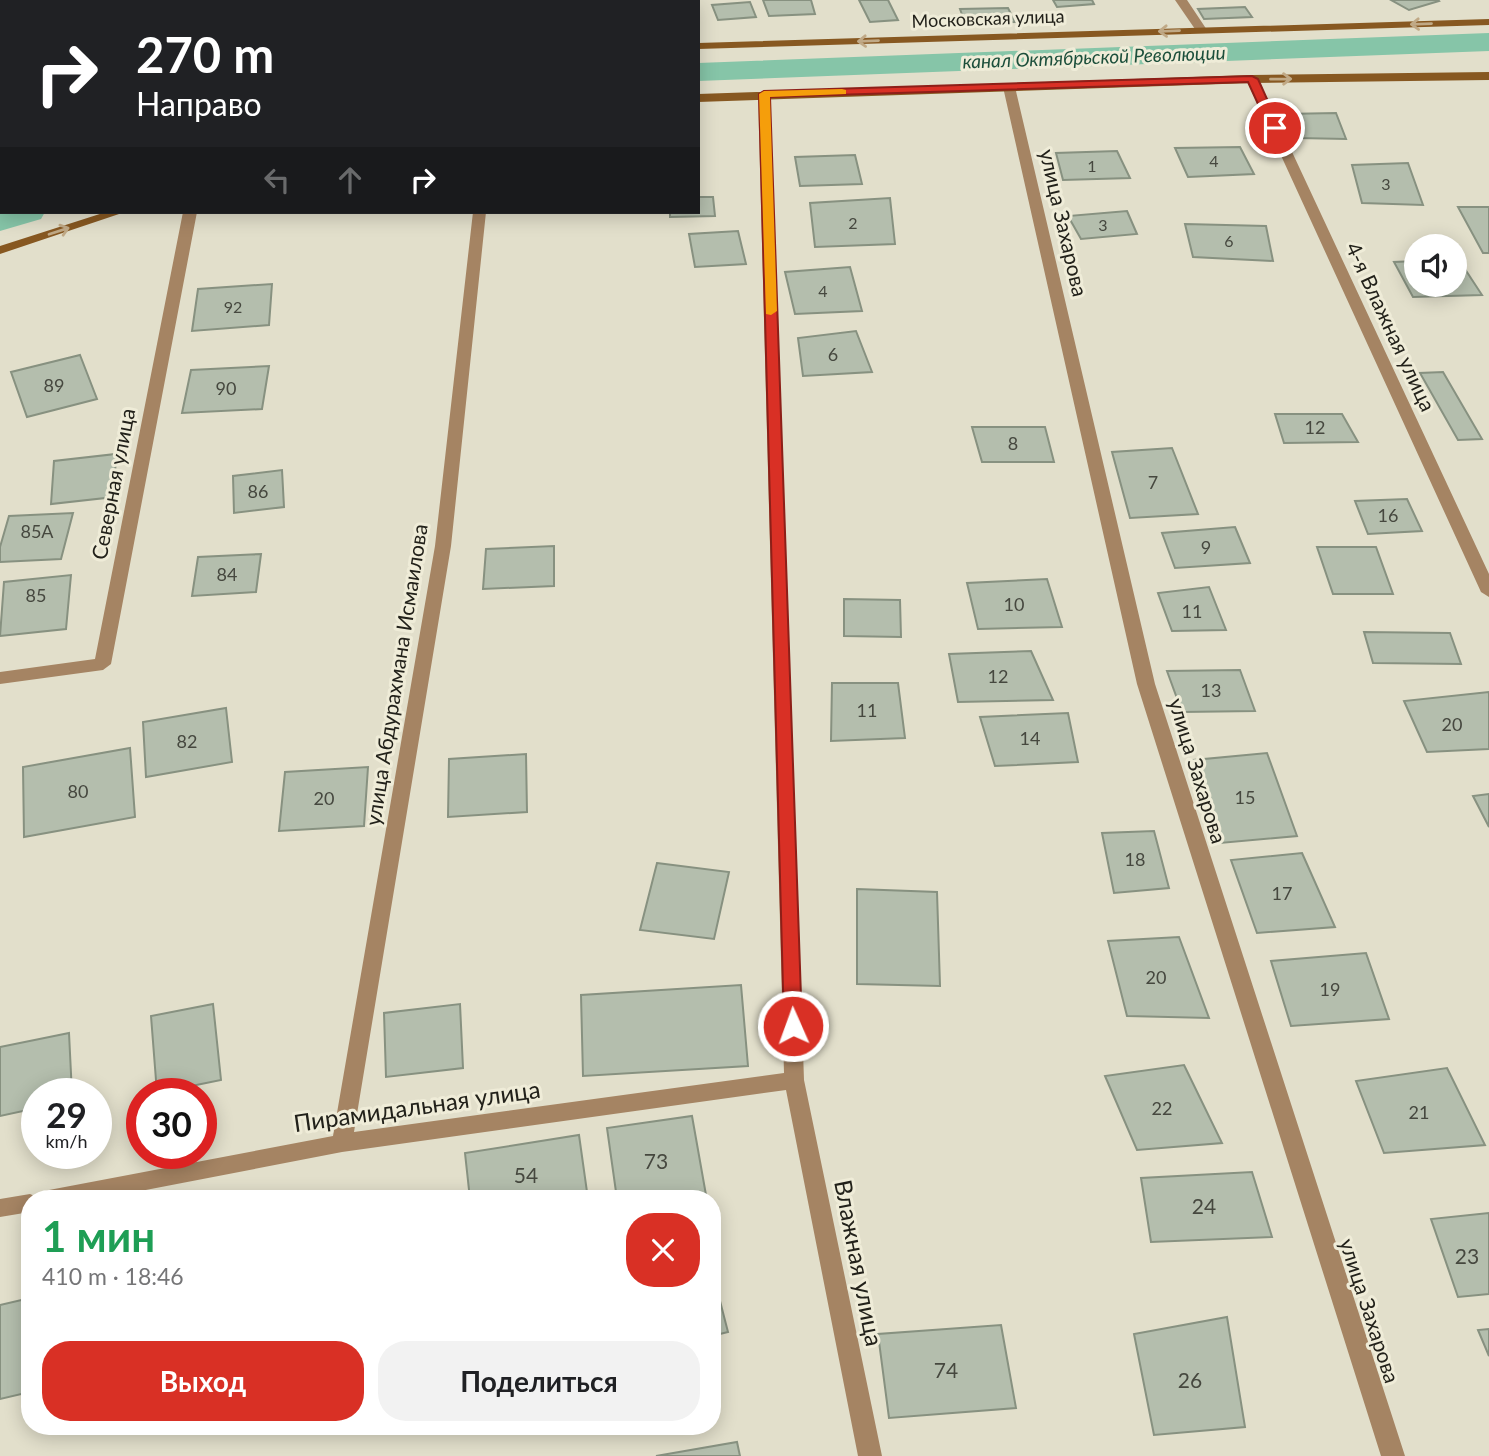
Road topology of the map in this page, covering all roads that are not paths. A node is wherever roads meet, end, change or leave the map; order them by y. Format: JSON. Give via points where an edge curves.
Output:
{"nodes":[{"id":1,"x":1181,"y":0,"type":"edge"},
{"id":2,"x":1489,"y":22,"type":"edge"},
{"id":3,"x":1201,"y":30,"type":"junction"},
{"id":4,"x":700,"y":46,"type":"edge"},
{"id":5,"x":1488,"y":77,"type":"edge"},
{"id":6,"x":1252,"y":79,"type":"junction"},
{"id":7,"x":1009,"y":87,"type":"junction"},
{"id":8,"x":764,"y":94,"type":"junction"},
{"id":9,"x":700,"y":98,"type":"edge"},
{"id":10,"x":112,"y":214,"type":"edge"},
{"id":11,"x":190,"y":214,"type":"edge"},
{"id":12,"x":480,"y":214,"type":"edge"},
{"id":13,"x":0,"y":250,"type":"edge"},
{"id":14,"x":1489,"y":592,"type":"edge"},
{"id":15,"x":0,"y":678,"type":"edge"},
{"id":16,"x":794,"y":1080,"type":"junction"},
{"id":17,"x":342,"y":1143,"type":"junction"},
{"id":18,"x":96,"y":1190,"type":"edge"},
{"id":19,"x":21,"y":1204,"type":"edge"},
{"id":20,"x":0,"y":1208,"type":"edge"},
{"id":21,"x":870,"y":1456,"type":"edge"},
{"id":22,"x":1393,"y":1456,"type":"edge"}],
"edges":[{"from":1,"to":3,"type":"street"},
{"from":2,"to":3,"type":"main road","name":"Московская улица","one_way":true},
{"from":3,"to":4,"type":"main road","name":"Московская улица","one_way":true},
{"from":6,"to":5,"type":"main road","one_way":true},
{"from":6,"to":7,"type":"main road"},
{"from":6,"to":14,"type":"street","name":"4-я Влажная улица"},
{"from":7,"to":8,"type":"main road"},
{"from":7,"to":22,"type":"street","name":"улица Захарова","via":[[1146,684]]},
{"from":8,"to":9,"type":"main road"},
{"from":8,"to":16,"type":"street","name":"Влажная улица"},
{"from":13,"to":10,"type":"main road","one_way":true},
{"from":11,"to":15,"type":"street","name":"Северная улица","via":[[103,664]]},
{"from":12,"to":17,"type":"street","name":"улица Абдурахмана Исмаилова","via":[[443,546]]},
{"from":16,"to":17,"type":"street","name":"Пирамидальная улица"},
{"from":16,"to":21,"type":"street","name":"Влажная улица"},
{"from":17,"to":18,"type":"street","name":"Пирамидальная улица"},
{"from":19,"to":20,"type":"street"}]}
